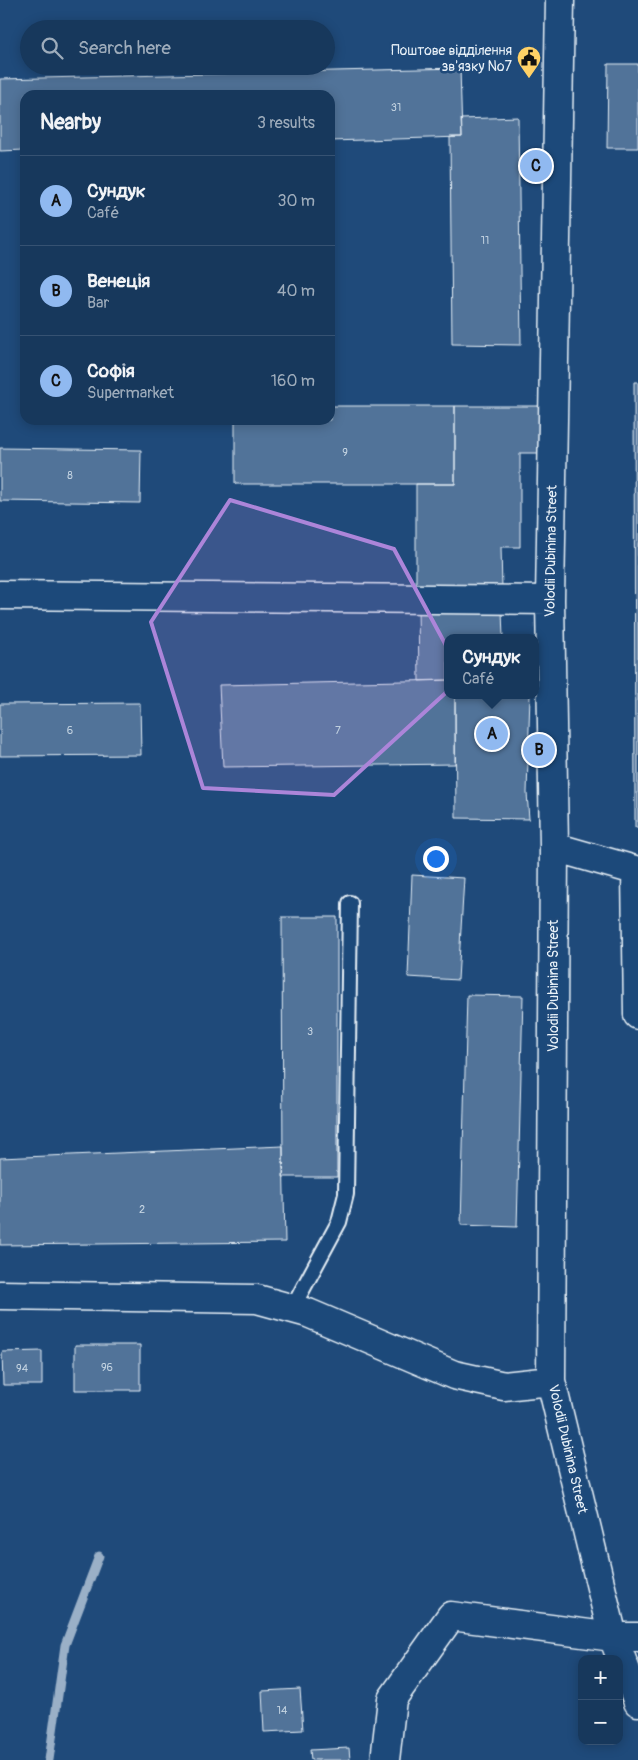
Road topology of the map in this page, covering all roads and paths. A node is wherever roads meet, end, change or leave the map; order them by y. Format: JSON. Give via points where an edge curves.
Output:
{"nodes":[{"id":1,"x":560,"y":0,"type":"edge"},
{"id":2,"x":0,"y":595,"type":"edge"},
{"id":3,"x":550,"y":600,"type":"junction"},
{"id":4,"x":554,"y":847,"type":"junction"},
{"id":5,"x":637,"y":871,"type":"edge"},
{"id":6,"x":350,"y":903,"type":"dead end"},
{"id":7,"x":638,"y":1015,"type":"edge"},
{"id":8,"x":0,"y":1295,"type":"edge"},
{"id":9,"x":292,"y":1309,"type":"junction"},
{"id":10,"x":551,"y":1381,"type":"junction"},
{"id":11,"x":626,"y":1637,"type":"edge"},
{"id":12,"x":638,"y":1702,"type":"edge"},
{"id":13,"x":385,"y":1760,"type":"edge"}],
"edges":[{"from":1,"to":3,"type":"street","name":"Volodii Dubinina Street"},
{"from":2,"to":3,"type":"street"},
{"from":3,"to":4,"type":"street","name":"Volodii Dubinina Street"},
{"from":4,"to":5,"type":"street"},
{"from":4,"to":10,"type":"street","name":"Volodii Dubinina Street"},
{"from":5,"to":7,"type":"street"},
{"from":6,"to":9,"type":"lane","via":[[346,1194],[339,1222]]},
{"from":8,"to":9,"type":"street","via":[[258,1299]]},
{"from":9,"to":10,"type":"street","via":[[454,1375],[504,1386]]},
{"from":10,"to":11,"type":"street","name":"Volodii Dubinina Street"},
{"from":11,"to":12,"type":"street","name":"Volodii Dubinina Street"},
{"from":11,"to":13,"type":"street","via":[[451,1616],[392,1699]]}]}
